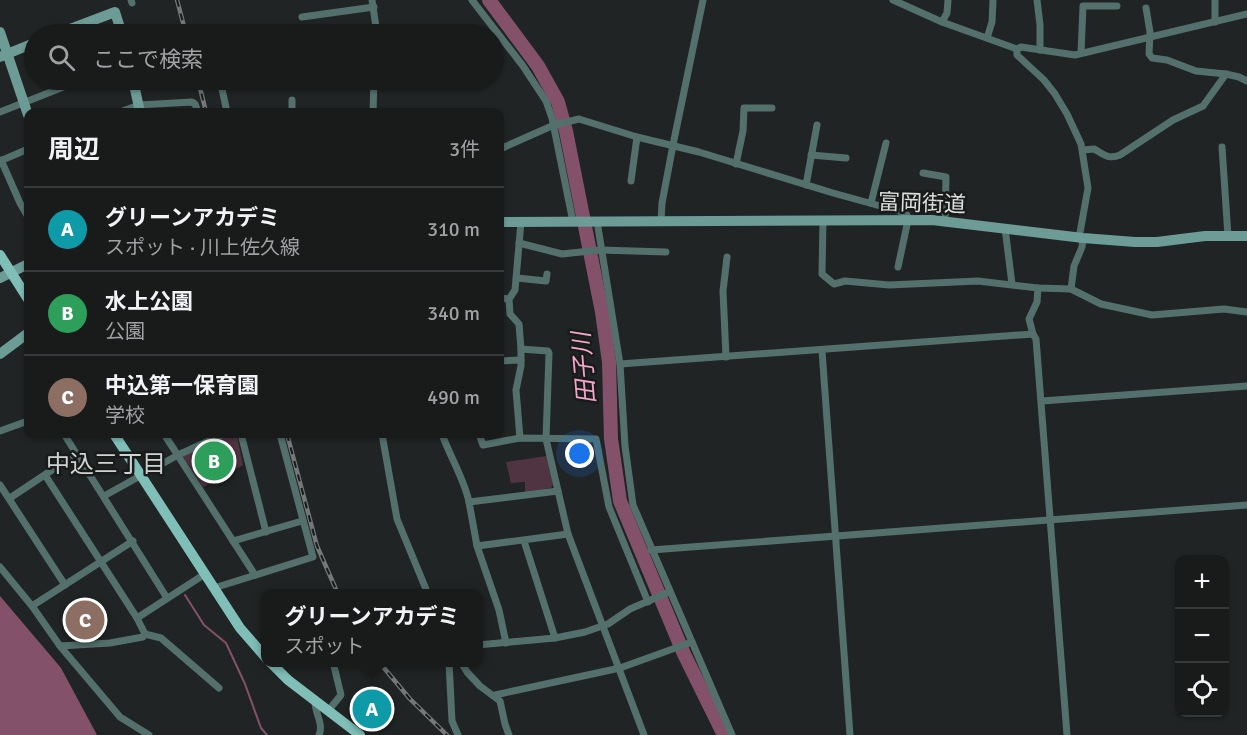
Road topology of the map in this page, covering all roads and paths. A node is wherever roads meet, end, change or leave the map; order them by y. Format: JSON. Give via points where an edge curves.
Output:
{"nodes":[{"id":1,"x":472,"y":0,"type":"edge"},
{"id":2,"x":703,"y":0,"type":"edge"},
{"id":3,"x":892,"y":0,"type":"edge"},
{"id":4,"x":948,"y":0,"type":"edge"},
{"id":5,"x":993,"y":0,"type":"edge"},
{"id":6,"x":1037,"y":0,"type":"edge"},
{"id":7,"x":1215,"y":0,"type":"edge"},
{"id":8,"x":373,"y":4,"type":"edge"},
{"id":9,"x":1117,"y":6,"type":"dead end"},
{"id":10,"x":1146,"y":8,"type":"dead end"},
{"id":11,"x":1247,"y":14,"type":"edge"},
{"id":12,"x":302,"y":17,"type":"dead end"},
{"id":13,"x":942,"y":22,"type":"junction"},
{"id":14,"x":1215,"y":22,"type":"junction"},
{"id":15,"x":83,"y":24,"type":"edge"},
{"id":16,"x":119,"y":24,"type":"edge"},
{"id":17,"x":378,"y":24,"type":"edge"},
{"id":18,"x":490,"y":24,"type":"edge"},
{"id":19,"x":0,"y":32,"type":"edge"},
{"id":20,"x":987,"y":38,"type":"junction"},
{"id":21,"x":1149,"y":38,"type":"junction"},
{"id":22,"x":504,"y":42,"type":"edge"},
{"id":23,"x":24,"y":47,"type":"edge"},
{"id":24,"x":1017,"y":49,"type":"junction"},
{"id":25,"x":1040,"y":50,"type":"junction"},
{"id":26,"x":1081,"y":54,"type":"junction"},
{"id":27,"x":3,"y":56,"type":"edge"},
{"id":28,"x":1226,"y":74,"type":"junction"},
{"id":29,"x":1247,"y":81,"type":"edge"},
{"id":30,"x":56,"y":90,"type":"edge"},
{"id":31,"x":135,"y":90,"type":"edge"},
{"id":32,"x":222,"y":90,"type":"edge"},
{"id":33,"x":374,"y":90,"type":"edge"},
{"id":34,"x":292,"y":100,"type":"dead end"},
{"id":35,"x":24,"y":103,"type":"junction"},
{"id":36,"x":26,"y":108,"type":"edge"},
{"id":37,"x":140,"y":108,"type":"edge"},
{"id":38,"x":147,"y":108,"type":"edge"},
{"id":39,"x":196,"y":108,"type":"edge"},
{"id":40,"x":226,"y":108,"type":"edge"},
{"id":41,"x":292,"y":108,"type":"edge"},
{"id":42,"x":373,"y":108,"type":"edge"},
{"id":43,"x":772,"y":108,"type":"dead end"},
{"id":44,"x":0,"y":112,"type":"edge"},
{"id":45,"x":555,"y":125,"type":"junction"},
{"id":46,"x":817,"y":125,"type":"dead end"},
{"id":47,"x":637,"y":137,"type":"junction"},
{"id":48,"x":886,"y":143,"type":"dead end"},
{"id":49,"x":674,"y":145,"type":"junction"},
{"id":50,"x":504,"y":147,"type":"edge"},
{"id":51,"x":1222,"y":147,"type":"dead end"},
{"id":52,"x":1083,"y":150,"type":"junction"},
{"id":53,"x":24,"y":151,"type":"edge"},
{"id":54,"x":812,"y":155,"type":"junction"},
{"id":55,"x":846,"y":158,"type":"dead end"},
{"id":56,"x":1,"y":160,"type":"edge"},
{"id":57,"x":736,"y":164,"type":"junction"},
{"id":58,"x":923,"y":172,"type":"dead end"},
{"id":59,"x":631,"y":181,"type":"dead end"},
{"id":60,"x":806,"y":185,"type":"junction"},
{"id":61,"x":871,"y":203,"type":"junction"},
{"id":62,"x":24,"y":210,"type":"edge"},
{"id":63,"x":908,"y":220,"type":"junction"},
{"id":64,"x":945,"y":220,"type":"junction"},
{"id":65,"x":595,"y":221,"type":"junction"},
{"id":66,"x":661,"y":221,"type":"junction"},
{"id":67,"x":823,"y":221,"type":"junction"},
{"id":68,"x":504,"y":222,"type":"edge"},
{"id":69,"x":521,"y":222,"type":"junction"},
{"id":70,"x":576,"y":222,"type":"junction"},
{"id":71,"x":1005,"y":228,"type":"junction"},
{"id":72,"x":1228,"y":236,"type":"junction"},
{"id":73,"x":1247,"y":236,"type":"edge"},
{"id":74,"x":1081,"y":238,"type":"junction"},
{"id":75,"x":519,"y":243,"type":"junction"},
{"id":76,"x":601,"y":250,"type":"junction"},
{"id":77,"x":666,"y":252,"type":"dead end"},
{"id":78,"x":0,"y":255,"type":"edge"},
{"id":79,"x":727,"y":257,"type":"dead end"},
{"id":80,"x":24,"y":266,"type":"edge"},
{"id":81,"x":898,"y":267,"type":"dead end"},
{"id":82,"x":11,"y":272,"type":"junction"},
{"id":83,"x":547,"y":274,"type":"dead end"},
{"id":84,"x":0,"y":278,"type":"edge"},
{"id":85,"x":517,"y":278,"type":"junction"},
{"id":86,"x":1012,"y":284,"type":"junction"},
{"id":87,"x":1038,"y":288,"type":"junction"},
{"id":88,"x":1071,"y":289,"type":"junction"},
{"id":89,"x":24,"y":293,"type":"edge"},
{"id":90,"x":504,"y":298,"type":"edge"},
{"id":91,"x":508,"y":299,"type":"junction"},
{"id":92,"x":1247,"y":312,"type":"edge"},
{"id":93,"x":1033,"y":334,"type":"junction"},
{"id":94,"x":24,"y":336,"type":"edge"},
{"id":95,"x":521,"y":349,"type":"junction"},
{"id":96,"x":822,"y":351,"type":"junction"},
{"id":97,"x":0,"y":354,"type":"edge"},
{"id":98,"x":726,"y":357,"type":"junction"},
{"id":99,"x":521,"y":360,"type":"junction"},
{"id":100,"x":504,"y":361,"type":"edge"},
{"id":101,"x":620,"y":364,"type":"junction"},
{"id":102,"x":1247,"y":386,"type":"edge"},
{"id":103,"x":1042,"y":401,"type":"junction"},
{"id":104,"x":24,"y":422,"type":"edge"},
{"id":105,"x":0,"y":431,"type":"edge"},
{"id":106,"x":67,"y":438,"type":"edge"},
{"id":107,"x":117,"y":438,"type":"edge"},
{"id":108,"x":167,"y":438,"type":"edge"},
{"id":109,"x":215,"y":438,"type":"edge"},
{"id":110,"x":242,"y":438,"type":"edge"},
{"id":111,"x":281,"y":438,"type":"edge"},
{"id":112,"x":383,"y":438,"type":"edge"},
{"id":113,"x":443,"y":438,"type":"edge"},
{"id":114,"x":480,"y":438,"type":"edge"},
{"id":115,"x":520,"y":438,"type":"junction"},
{"id":116,"x":546,"y":439,"type":"junction"},
{"id":117,"x":76,"y":453,"type":"junction"},
{"id":118,"x":178,"y":455,"type":"junction"},
{"id":119,"x":45,"y":475,"type":"junction"},
{"id":120,"x":142,"y":475,"type":"junction"},
{"id":121,"x":0,"y":485,"type":"edge"},
{"id":122,"x":558,"y":491,"type":"junction"},
{"id":123,"x":104,"y":496,"type":"junction"},
{"id":124,"x":10,"y":498,"type":"junction"},
{"id":125,"x":469,"y":502,"type":"junction"},
{"id":126,"x":1247,"y":505,"type":"edge"},
{"id":127,"x":1051,"y":519,"type":"junction"},
{"id":128,"x":302,"y":521,"type":"junction"},
{"id":129,"x":266,"y":532,"type":"junction"},
{"id":130,"x":568,"y":534,"type":"junction"},
{"id":131,"x":834,"y":537,"type":"junction"},
{"id":132,"x":133,"y":541,"type":"junction"},
{"id":133,"x":233,"y":541,"type":"junction"},
{"id":134,"x":524,"y":541,"type":"junction"},
{"id":135,"x":477,"y":546,"type":"junction"},
{"id":136,"x":651,"y":550,"type":"junction"},
{"id":137,"x":100,"y":562,"type":"junction"},
{"id":138,"x":0,"y":567,"type":"edge"},
{"id":139,"x":205,"y":574,"type":"junction"},
{"id":140,"x":255,"y":575,"type":"junction"},
{"id":141,"x":66,"y":585,"type":"junction"},
{"id":142,"x":214,"y":588,"type":"junction"},
{"id":143,"x":426,"y":589,"type":"edge"},
{"id":144,"x":667,"y":593,"type":"junction"},
{"id":145,"x":167,"y":598,"type":"junction"},
{"id":146,"x":651,"y":601,"type":"junction"},
{"id":147,"x":32,"y":606,"type":"junction"},
{"id":148,"x":137,"y":618,"type":"junction"},
{"id":149,"x":604,"y":626,"type":"junction"},
{"id":150,"x":145,"y":634,"type":"junction"},
{"id":151,"x":555,"y":638,"type":"junction"},
{"id":152,"x":506,"y":643,"type":"junction"},
{"id":153,"x":690,"y":643,"type":"junction"},
{"id":154,"x":483,"y":645,"type":"edge"},
{"id":155,"x":60,"y":646,"type":"junction"},
{"id":156,"x":261,"y":652,"type":"edge"},
{"id":157,"x":274,"y":667,"type":"edge"},
{"id":158,"x":334,"y":667,"type":"edge"},
{"id":159,"x":449,"y":667,"type":"edge"},
{"id":160,"x":464,"y":667,"type":"edge"},
{"id":161,"x":620,"y":668,"type":"junction"},
{"id":162,"x":219,"y":687,"type":"dead end"},
{"id":163,"x":495,"y":695,"type":"junction"},
{"id":164,"x":315,"y":702,"type":"junction"},
{"id":165,"x":328,"y":711,"type":"junction"},
{"id":166,"x":149,"y":735,"type":"edge"},
{"id":167,"x":319,"y":735,"type":"edge"},
{"id":168,"x":360,"y":735,"type":"edge"},
{"id":169,"x":458,"y":735,"type":"edge"},
{"id":170,"x":509,"y":735,"type":"edge"},
{"id":171,"x":644,"y":735,"type":"edge"},
{"id":172,"x":732,"y":735,"type":"edge"},
{"id":173,"x":850,"y":735,"type":"edge"},
{"id":174,"x":1067,"y":735,"type":"edge"}],
"edges":[{"from":1,"to":18,"type":"street"},
{"from":2,"to":49,"type":"street"},
{"from":3,"to":13,"type":"street"},
{"from":4,"to":13,"type":"street"},
{"from":5,"to":20,"type":"street"},
{"from":6,"to":25,"type":"street"},
{"from":7,"to":14,"type":"street"},
{"from":8,"to":12,"type":"street"},
{"from":8,"to":17,"type":"street"},
{"from":9,"to":26,"type":"street","via":[[1083,6]]},
{"from":10,"to":21,"type":"street"},
{"from":11,"to":14,"type":"street"},
{"from":13,"to":20,"type":"street"},
{"from":14,"to":21,"type":"street"},
{"from":15,"to":16,"type":"main road","via":[[115,12]]},
{"from":19,"to":27,"type":"main road"},
{"from":20,"to":24,"type":"street"},
{"from":21,"to":26,"type":"street"},
{"from":21,"to":28,"type":"street","via":[[1152,58],[1196,71]]},
{"from":22,"to":45,"type":"street","via":[[540,90]]},
{"from":23,"to":27,"type":"main road"},
{"from":24,"to":25,"type":"street"},
{"from":24,"to":52,"type":"street","via":[[1017,55],[1044,80],[1061,104]]},
{"from":25,"to":26,"type":"street"},
{"from":27,"to":35,"type":"main road"},
{"from":28,"to":29,"type":"street"},
{"from":28,"to":52,"type":"street","via":[[1203,106],[1173,120],[1120,155],[1110,158],[1094,149]]},
{"from":30,"to":35,"type":"street"},
{"from":31,"to":37,"type":"main road"},
{"from":32,"to":40,"type":"street"},
{"from":33,"to":42,"type":"street"},
{"from":34,"to":41,"type":"street"},
{"from":35,"to":36,"type":"main road"},
{"from":35,"to":44,"type":"street"},
{"from":38,"to":39,"type":"street","via":[[192,102]]},
{"from":43,"to":57,"type":"street","via":[[744,108]]},
{"from":45,"to":47,"type":"street","via":[[574,119]]},
{"from":45,"to":50,"type":"street"},
{"from":45,"to":70,"type":"street"},
{"from":46,"to":54,"type":"street"},
{"from":47,"to":49,"type":"street"},
{"from":47,"to":59,"type":"street"},
{"from":48,"to":61,"type":"street"},
{"from":49,"to":57,"type":"street"},
{"from":49,"to":66,"type":"street"},
{"from":51,"to":72,"type":"street"},
{"from":52,"to":74,"type":"street","via":[[1088,188]]},
{"from":53,"to":56,"type":"street"},
{"from":54,"to":55,"type":"street"},
{"from":54,"to":60,"type":"street"},
{"from":56,"to":62,"type":"street"},
{"from":57,"to":60,"type":"street"},
{"from":58,"to":64,"type":"street","via":[[946,177]]},
{"from":60,"to":61,"type":"street"},
{"from":61,"to":63,"type":"street","via":[[902,212]]},
{"from":63,"to":64,"type":"main road","name":"富岡街道"},
{"from":63,"to":67,"type":"main road","name":"富岡街道"},
{"from":63,"to":81,"type":"street"},
{"from":64,"to":71,"type":"main road","name":"富岡街道"},
{"from":65,"to":66,"type":"main road","name":"富岡街道"},
{"from":65,"to":70,"type":"main road","name":"富岡街道"},
{"from":65,"to":76,"type":"street"},
{"from":66,"to":67,"type":"main road","name":"富岡街道"},
{"from":67,"to":86,"type":"street","via":[[822,274],[830,283]]},
{"from":68,"to":69,"type":"main road"},
{"from":69,"to":70,"type":"main road"},
{"from":69,"to":75,"type":"street"},
{"from":71,"to":74,"type":"main road","name":"富岡街道"},
{"from":71,"to":86,"type":"street"},
{"from":72,"to":73,"type":"main road","name":"富岡街道"},
{"from":72,"to":74,"type":"main road","name":"富岡街道","via":[[1156,242]]},
{"from":74,"to":88,"type":"street"},
{"from":75,"to":76,"type":"street","via":[[562,254]]},
{"from":75,"to":85,"type":"street"},
{"from":76,"to":77,"type":"street"},
{"from":76,"to":101,"type":"street"},
{"from":78,"to":82,"type":"main road"},
{"from":79,"to":98,"type":"street","via":[[723,291]]},
{"from":80,"to":82,"type":"main road"},
{"from":82,"to":84,"type":"main road"},
{"from":82,"to":89,"type":"main road"},
{"from":83,"to":85,"type":"street","via":[[546,281]]},
{"from":85,"to":91,"type":"street"},
{"from":86,"to":87,"type":"street"},
{"from":87,"to":88,"type":"street"},
{"from":87,"to":93,"type":"street","via":[[1029,319]]},
{"from":88,"to":92,"type":"street","via":[[1101,304],[1152,315],[1224,309]]},
{"from":90,"to":91,"type":"street"},
{"from":91,"to":95,"type":"street","via":[[510,314],[519,324]]},
{"from":93,"to":96,"type":"street"},
{"from":93,"to":103,"type":"street"},
{"from":94,"to":97,"type":"main road"},
{"from":95,"to":99,"type":"street"},
{"from":95,"to":116,"type":"street","via":[[549,352]]},
{"from":96,"to":98,"type":"street"},
{"from":96,"to":131,"type":"street"},
{"from":98,"to":101,"type":"street"},
{"from":99,"to":100,"type":"street"},
{"from":99,"to":115,"type":"street","via":[[516,390]]},
{"from":101,"to":136,"type":"street","via":[[631,498]]},
{"from":102,"to":103,"type":"street"},
{"from":103,"to":127,"type":"street"},
{"from":104,"to":105,"type":"street"},
{"from":106,"to":117,"type":"street"},
{"from":107,"to":120,"type":"main road"},
{"from":108,"to":118,"type":"street"},
{"from":109,"to":118,"type":"street"},
{"from":110,"to":129,"type":"street"},
{"from":111,"to":128,"type":"street"},
{"from":112,"to":143,"type":"street","via":[[397,519]]},
{"from":113,"to":125,"type":"street"},
{"from":114,"to":115,"type":"street","via":[[483,445]]},
{"from":115,"to":116,"type":"street"},
{"from":116,"to":122,"type":"street"},
{"from":116,"to":146,"type":"street","via":[[598,442],[609,507]]},
{"from":117,"to":119,"type":"street"},
{"from":117,"to":123,"type":"street"},
{"from":118,"to":120,"type":"street"},
{"from":118,"to":133,"type":"street"},
{"from":119,"to":124,"type":"street"},
{"from":119,"to":137,"type":"street"},
{"from":120,"to":123,"type":"street"},
{"from":120,"to":139,"type":"main road"},
{"from":121,"to":124,"type":"street"},
{"from":122,"to":125,"type":"street"},
{"from":122,"to":130,"type":"street"},
{"from":123,"to":132,"type":"street"},
{"from":124,"to":141,"type":"street"},
{"from":125,"to":135,"type":"street"},
{"from":126,"to":127,"type":"street"},
{"from":127,"to":131,"type":"street"},
{"from":127,"to":174,"type":"street"},
{"from":128,"to":129,"type":"street"},
{"from":128,"to":140,"type":"street","via":[[313,557]]},
{"from":129,"to":133,"type":"street"},
{"from":130,"to":134,"type":"street"},
{"from":130,"to":149,"type":"street"},
{"from":131,"to":136,"type":"street"},
{"from":131,"to":173,"type":"street"},
{"from":132,"to":137,"type":"street"},
{"from":132,"to":145,"type":"street"},
{"from":133,"to":140,"type":"street"},
{"from":134,"to":135,"type":"street"},
{"from":134,"to":151,"type":"street"},
{"from":135,"to":152,"type":"street"},
{"from":136,"to":144,"type":"street"},
{"from":137,"to":141,"type":"street"},
{"from":137,"to":148,"type":"street"},
{"from":138,"to":147,"type":"street"},
{"from":139,"to":142,"type":"main road"},
{"from":139,"to":145,"type":"street"},
{"from":140,"to":142,"type":"street"},
{"from":141,"to":147,"type":"street"},
{"from":142,"to":156,"type":"main road"},
{"from":144,"to":146,"type":"street"},
{"from":144,"to":153,"type":"street"},
{"from":145,"to":148,"type":"street"},
{"from":146,"to":149,"type":"street"},
{"from":147,"to":155,"type":"street"},
{"from":148,"to":150,"type":"street"},
{"from":149,"to":151,"type":"street"},
{"from":149,"to":161,"type":"street"},
{"from":150,"to":155,"type":"street","via":[[110,643]]},
{"from":150,"to":162,"type":"street","via":[[161,638]]},
{"from":151,"to":152,"type":"street"},
{"from":152,"to":154,"type":"street"},
{"from":153,"to":161,"type":"street"},
{"from":153,"to":172,"type":"street"},
{"from":155,"to":166,"type":"street","via":[[120,717]]},
{"from":157,"to":164,"type":"main road"},
{"from":158,"to":165,"type":"street","via":[[341,695]]},
{"from":159,"to":169,"type":"street","via":[[453,720]]},
{"from":160,"to":163,"type":"street","via":[[480,686]]},
{"from":161,"to":163,"type":"street"},
{"from":161,"to":171,"type":"street"},
{"from":163,"to":170,"type":"street"},
{"from":164,"to":165,"type":"main road"},
{"from":164,"to":167,"type":"street","via":[[321,724]]},
{"from":165,"to":168,"type":"main road"}]}
